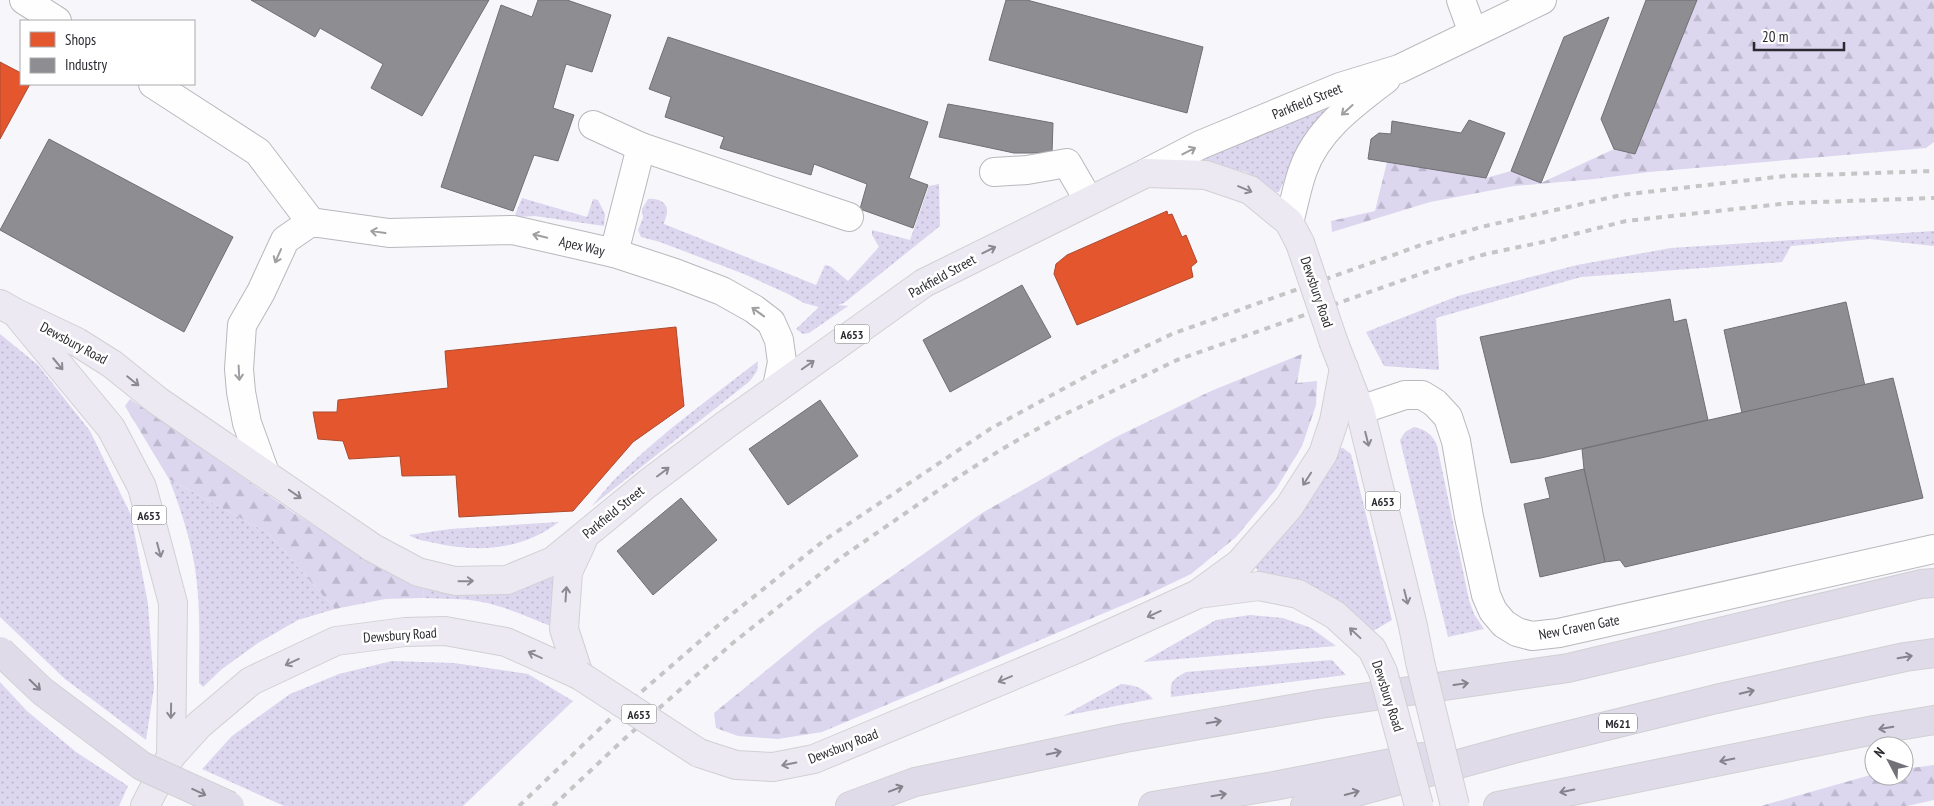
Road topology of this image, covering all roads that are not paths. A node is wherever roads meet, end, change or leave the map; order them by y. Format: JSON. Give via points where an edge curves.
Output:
{"nodes":[{"id":1,"x":24,"y":0,"type":"edge"},
{"id":2,"x":1461,"y":0,"type":"edge"},
{"id":3,"x":1542,"y":0,"type":"edge"},
{"id":4,"x":55,"y":20,"type":"edge"},
{"id":5,"x":1473,"y":33,"type":"junction"},
{"id":6,"x":1399,"y":69,"type":"junction"},
{"id":7,"x":155,"y":85,"type":"edge"},
{"id":8,"x":593,"y":125,"type":"dead end"},
{"id":9,"x":641,"y":147,"type":"junction"},
{"id":10,"x":994,"y":172,"type":"dead end"},
{"id":11,"x":1146,"y":173,"type":"junction"},
{"id":12,"x":1088,"y":201,"type":"junction"},
{"id":13,"x":849,"y":218,"type":"dead end"},
{"id":14,"x":311,"y":222,"type":"junction"},
{"id":15,"x":1295,"y":232,"type":"junction"},
{"id":16,"x":614,"y":253,"type":"junction"},
{"id":17,"x":8,"y":309,"type":"edge"},
{"id":18,"x":1339,"y":355,"type":"junction"},
{"id":19,"x":777,"y":387,"type":"junction"},
{"id":20,"x":1360,"y":410,"type":"junction"},
{"id":21,"x":265,"y":473,"type":"junction"},
{"id":22,"x":585,"y":536,"type":"junction"},
{"id":23,"x":1934,"y":549,"type":"edge"},
{"id":24,"x":418,"y":572,"type":"joint"},
{"id":25,"x":1934,"y":583,"type":"edge"},
{"id":26,"x":1198,"y":594,"type":"junction"},
{"id":27,"x":0,"y":651,"type":"edge"},
{"id":28,"x":1934,"y":653,"type":"edge"},
{"id":29,"x":579,"y":675,"type":"junction"},
{"id":30,"x":1716,"y":699,"type":"junction"},
{"id":31,"x":1934,"y":720,"type":"edge"},
{"id":32,"x":170,"y":756,"type":"junction"},
{"id":33,"x":145,"y":806,"type":"edge"},
{"id":34,"x":230,"y":806,"type":"edge"},
{"id":35,"x":850,"y":806,"type":"edge"},
{"id":36,"x":1153,"y":806,"type":"edge"},
{"id":37,"x":1305,"y":806,"type":"edge"},
{"id":38,"x":1420,"y":806,"type":"edge"},
{"id":39,"x":1455,"y":806,"type":"edge"},
{"id":40,"x":1498,"y":806,"type":"edge"}],
"edges":[{"from":1,"to":4,"type":"street"},
{"from":2,"to":5,"type":"street"},
{"from":3,"to":5,"type":"street","name":"Parkfield Street"},
{"from":5,"to":6,"type":"street","name":"Parkfield Street"},
{"from":11,"to":6,"type":"street","name":"Parkfield Street","one_way":true,"via":[[1200,145],[1340,87]]},
{"from":6,"to":15,"type":"street","name":"Parkfield Street","one_way":true,"via":[[1333,123],[1312,151],[1303,170]]},
{"from":7,"to":14,"type":"street","via":[[258,152]]},
{"from":8,"to":9,"type":"street"},
{"from":9,"to":13,"type":"street"},
{"from":9,"to":16,"type":"street"},
{"from":10,"to":12,"type":"street","via":[[1067,163]]},
{"from":11,"to":12,"type":"main road","name":"Parkfield Street","number":"A653"},
{"from":11,"to":15,"type":"main road","number":"A653","one_way":true,"via":[[1206,175],[1250,190]]},
{"from":19,"to":12,"type":"main road","name":"Parkfield Street","number":"A653","one_way":true,"via":[[924,282]]},
{"from":16,"to":14,"type":"street","name":"Apex Way","one_way":true,"via":[[513,230],[389,234]]},
{"from":14,"to":21,"type":"street","one_way":true,"via":[[285,240],[242,325],[238,369],[241,392],[247,423]]},
{"from":15,"to":18,"type":"main road","name":"Dewsbury Road","number":"A653","bridge":true},
{"from":19,"to":16,"type":"street","name":"Apex Way","one_way":true,"via":[[782,362],[772,322],[722,291]]},
{"from":17,"to":21,"type":"main road","name":"Dewsbury Road","number":"A653","one_way":true,"via":[[77,342],[112,364],[158,401]]},
{"from":17,"to":32,"type":"main road","number":"A653","one_way":true,"via":[[111,428],[142,487],[173,603]]},
{"from":18,"to":20,"type":"main road","name":"Dewsbury Road","number":"A653"},
{"from":18,"to":26,"type":"main road","number":"A653","one_way":true,"via":[[1334,421],[1324,454],[1289,507],[1240,563]]},
{"from":22,"to":19,"type":"main road","name":"Parkfield Street","number":"A653","one_way":true,"via":[[647,484]]},
{"from":20,"to":23,"type":"street","name":"New Craven Gate","via":[[1405,394],[1422,395],[1448,417],[1456,442],[1486,596],[1504,624],[1532,636],[1559,633]]},
{"from":20,"to":39,"type":"main road","name":"Dewsbury Road","number":"A653","one_way":true,"bridge":true},
{"from":21,"to":24,"type":"main road","name":"Dewsbury Road","number":"A653","one_way":true,"via":[[372,548]]},
{"from":24,"to":22,"type":"main road","name":"Parkfield Street","number":"A653","one_way":true,"via":[[455,581],[507,580],[553,561]]},
{"from":29,"to":22,"type":"main road","number":"A653","one_way":true,"via":[[564,629],[568,572]]},
{"from":35,"to":25,"type":"highway","one_way":true,"via":[[915,782],[1125,738],[1329,702],[1568,668]]},
{"from":26,"to":29,"type":"main road","name":"Dewsbury Road","number":"A653","one_way":true,"bridge":true,"via":[[814,759],[773,767],[736,765],[699,753]]},
{"from":38,"to":26,"type":"main road","name":"Dewsbury Road","number":"A653","one_way":true,"bridge":true,"via":[[1383,672],[1372,649],[1335,615],[1298,594],[1259,586]]},
{"from":27,"to":34,"type":"highway","one_way":true,"bridge":true,"via":[[42,691],[142,766]]},
{"from":30,"to":28,"type":"highway","number":"M621","one_way":true,"via":[[1904,656]]},
{"from":29,"to":32,"type":"main road","name":"Dewsbury Road","number":"A653","one_way":true,"via":[[506,642],[445,631],[405,632],[336,641],[251,681],[199,725]]},
{"from":36,"to":30,"type":"highway","one_way":true,"via":[[1274,786]]},
{"from":37,"to":30,"type":"highway","number":"M621","one_way":true,"via":[[1517,748]]},
{"from":31,"to":40,"type":"highway","one_way":true},
{"from":32,"to":33,"type":"main road","name":"Dewsbury Road","number":"A653"}]}
